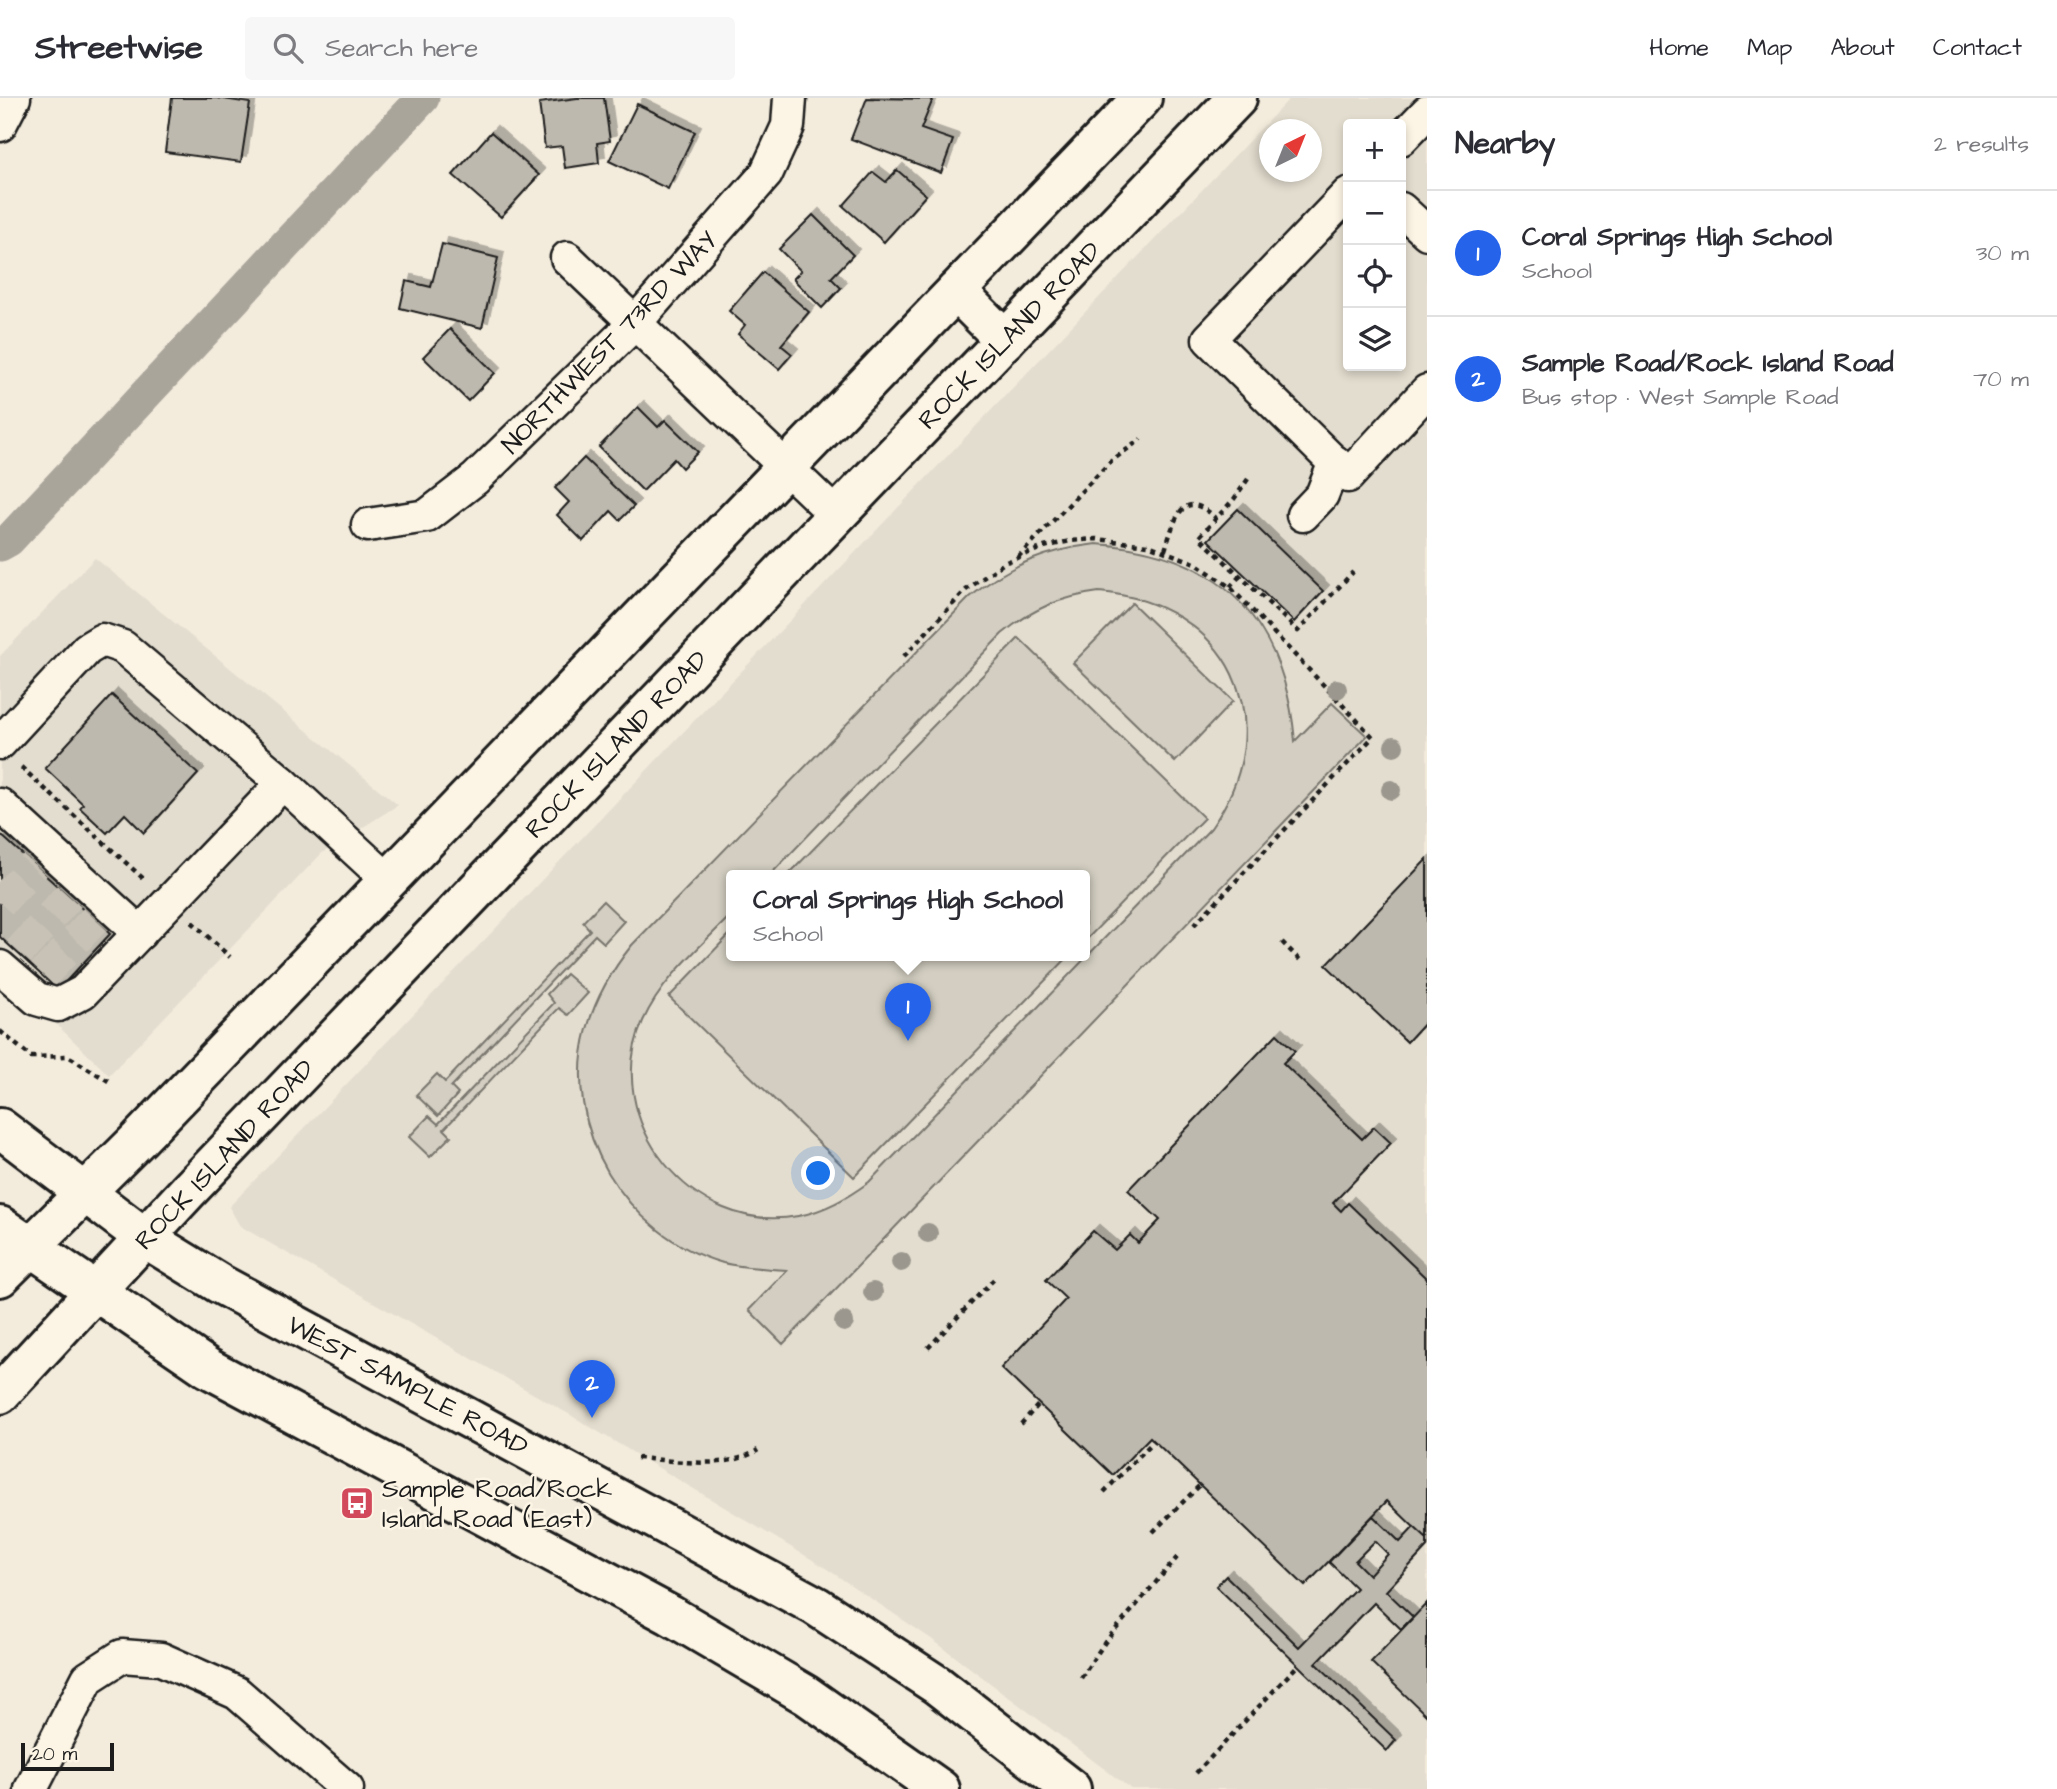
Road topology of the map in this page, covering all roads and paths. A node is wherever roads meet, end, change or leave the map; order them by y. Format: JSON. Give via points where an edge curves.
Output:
{"nodes":[{"id":1,"x":14,"y":98,"type":"edge"},
{"id":2,"x":790,"y":98,"type":"edge"},
{"id":3,"x":1142,"y":98,"type":"edge"},
{"id":4,"x":1237,"y":98,"type":"edge"},
{"id":5,"x":1427,"y":112,"type":"edge"},
{"id":6,"x":0,"y":125,"type":"edge"},
{"id":7,"x":1406,"y":134,"type":"edge"},
{"id":8,"x":1343,"y":199,"type":"edge"},
{"id":9,"x":1406,"y":214,"type":"edge"},
{"id":10,"x":1427,"y":233,"type":"edge"},
{"id":11,"x":567,"y":258,"type":"dead end"},
{"id":12,"x":956,"y":291,"type":"junction"},
{"id":13,"x":635,"y":323,"type":"junction"},
{"id":14,"x":1005,"y":340,"type":"junction"},
{"id":15,"x":1427,"y":391,"type":"edge"},
{"id":16,"x":1141,"y":439,"type":"dead end"},
{"id":17,"x":1335,"y":462,"type":"junction"},
{"id":18,"x":786,"y":467,"type":"junction"},
{"id":19,"x":1248,"y":479,"type":"dead end"},
{"id":20,"x":835,"y":514,"type":"junction"},
{"id":21,"x":1303,"y":515,"type":"dead end"},
{"id":22,"x":1216,"y":519,"type":"junction"},
{"id":23,"x":368,"y":525,"type":"dead end"},
{"id":24,"x":1165,"y":550,"type":"junction"},
{"id":25,"x":1017,"y":558,"type":"junction"},
{"id":26,"x":1353,"y":572,"type":"dead end"},
{"id":27,"x":1240,"y":576,"type":"junction"},
{"id":28,"x":1230,"y":587,"type":"junction"},
{"id":29,"x":904,"y":656,"type":"dead end"},
{"id":30,"x":10,"y":755,"type":"edge"},
{"id":31,"x":283,"y":783,"type":"junction"},
{"id":32,"x":4,"y":819,"type":"edge"},
{"id":33,"x":388,"y":880,"type":"junction"},
{"id":34,"x":170,"y":902,"type":"junction"},
{"id":35,"x":1194,"y":925,"type":"dead end"},
{"id":36,"x":140,"y":933,"type":"junction"},
{"id":37,"x":1282,"y":942,"type":"dead end"},
{"id":38,"x":230,"y":957,"type":"dead end"},
{"id":39,"x":1300,"y":960,"type":"dead end"},
{"id":40,"x":7,"y":963,"type":"edge"},
{"id":41,"x":0,"y":1031,"type":"edge"},
{"id":42,"x":110,"y":1082,"type":"dead end"},
{"id":43,"x":0,"y":1128,"type":"edge"},
{"id":44,"x":83,"y":1194,"type":"junction"},
{"id":45,"x":15,"y":1236,"type":"edge"},
{"id":46,"x":145,"y":1238,"type":"junction"},
{"id":47,"x":0,"y":1277,"type":"edge"},
{"id":48,"x":996,"y":1277,"type":"dead end"},
{"id":49,"x":93,"y":1292,"type":"junction"},
{"id":50,"x":928,"y":1348,"type":"dead end"},
{"id":51,"x":0,"y":1394,"type":"edge"},
{"id":52,"x":1038,"y":1404,"type":"dead end"},
{"id":53,"x":1021,"y":1424,"type":"dead end"},
{"id":54,"x":1154,"y":1441,"type":"dead end"},
{"id":55,"x":758,"y":1450,"type":"dead end"},
{"id":56,"x":637,"y":1458,"type":"dead end"},
{"id":57,"x":1200,"y":1485,"type":"dead end"},
{"id":58,"x":1104,"y":1492,"type":"dead end"},
{"id":59,"x":1153,"y":1532,"type":"dead end"},
{"id":60,"x":1180,"y":1555,"type":"dead end"},
{"id":61,"x":1298,"y":1665,"type":"dead end"},
{"id":62,"x":1081,"y":1678,"type":"dead end"},
{"id":63,"x":1196,"y":1773,"type":"dead end"},
{"id":64,"x":31,"y":1789,"type":"edge"},
{"id":65,"x":347,"y":1789,"type":"edge"},
{"id":66,"x":940,"y":1789,"type":"edge"},
{"id":67,"x":1071,"y":1789,"type":"edge"}],
"edges":[{"from":1,"to":6,"type":"street"},
{"from":2,"to":13,"type":"street","name":"NORTHWEST 73RD WAY","via":[[788,126],[766,174]]},
{"from":3,"to":12,"type":"main road"},
{"from":4,"to":14,"type":"main road","name":"ROCK ISLAND ROAD"},
{"from":5,"to":7,"type":"street"},
{"from":8,"to":17,"type":"street","via":[[1209,339]]},
{"from":9,"to":10,"type":"street"},
{"from":11,"to":13,"type":"street"},
{"from":12,"to":14,"type":"main road"},
{"from":12,"to":18,"type":"main road"},
{"from":13,"to":18,"type":"street"},
{"from":13,"to":23,"type":"street","name":"NORTHWEST 73RD WAY","via":[[475,479],[427,516]]},
{"from":14,"to":20,"type":"main road","name":"ROCK ISLAND ROAD"},
{"from":15,"to":17,"type":"street","via":[[1348,476]]},
{"from":16,"to":25,"type":"path","via":[[1110,462]]},
{"from":17,"to":21,"type":"street","via":[[1322,495]]},
{"from":18,"to":20,"type":"street"},
{"from":18,"to":33,"type":"main road"},
{"from":19,"to":22,"type":"path"},
{"from":20,"to":46,"type":"main road","name":"ROCK ISLAND ROAD"},
{"from":22,"to":24,"type":"path","via":[[1205,508],[1188,505],[1175,520]]},
{"from":22,"to":27,"type":"path","via":[[1199,537]]},
{"from":24,"to":25,"type":"path","via":[[1096,539],[1044,547]]},
{"from":24,"to":28,"type":"path"},
{"from":25,"to":29,"type":"path","via":[[984,575]]},
{"from":26,"to":27,"type":"path","via":[[1297,631]]},
{"from":27,"to":28,"type":"path"},
{"from":28,"to":35,"type":"path","via":[[1373,737]]},
{"from":30,"to":31,"type":"street","via":[[87,649],[102,640],[123,647]]},
{"from":30,"to":34,"type":"path"},
{"from":31,"to":33,"type":"street"},
{"from":31,"to":34,"type":"street"},
{"from":32,"to":36,"type":"street","via":[[102,912]]},
{"from":33,"to":44,"type":"main road"},
{"from":34,"to":36,"type":"street"},
{"from":34,"to":38,"type":"path"},
{"from":36,"to":40,"type":"street","via":[[83,992],[58,1005],[37,999],[36,984]]},
{"from":37,"to":39,"type":"path"},
{"from":41,"to":42,"type":"path","via":[[31,1057],[68,1056]]},
{"from":43,"to":44,"type":"main road","name":"WEST SAMPLE ROAD"},
{"from":44,"to":45,"type":"main road"},
{"from":44,"to":46,"type":"main road","name":"WEST SAMPLE ROAD"},
{"from":45,"to":47,"type":"main road"},
{"from":45,"to":49,"type":"main road"},
{"from":46,"to":49,"type":"main road","name":"ROCK ISLAND ROAD"},
{"from":46,"to":67,"type":"main road","name":"WEST SAMPLE ROAD","via":[[250,1301],[816,1606],[937,1685]]},
{"from":48,"to":50,"type":"path"},
{"from":49,"to":51,"type":"main road","name":"ROCK ISLAND ROAD"},
{"from":49,"to":66,"type":"main road","via":[[208,1368],[681,1621],[806,1695]]},
{"from":52,"to":53,"type":"path"},
{"from":54,"to":58,"type":"path"},
{"from":55,"to":56,"type":"path","via":[[746,1458],[722,1461]]},
{"from":57,"to":59,"type":"path"},
{"from":60,"to":62,"type":"path","via":[[1105,1642]]},
{"from":61,"to":63,"type":"path"},
{"from":64,"to":65,"type":"street","via":[[88,1678],[122,1656],[161,1659],[237,1693]]}]}
